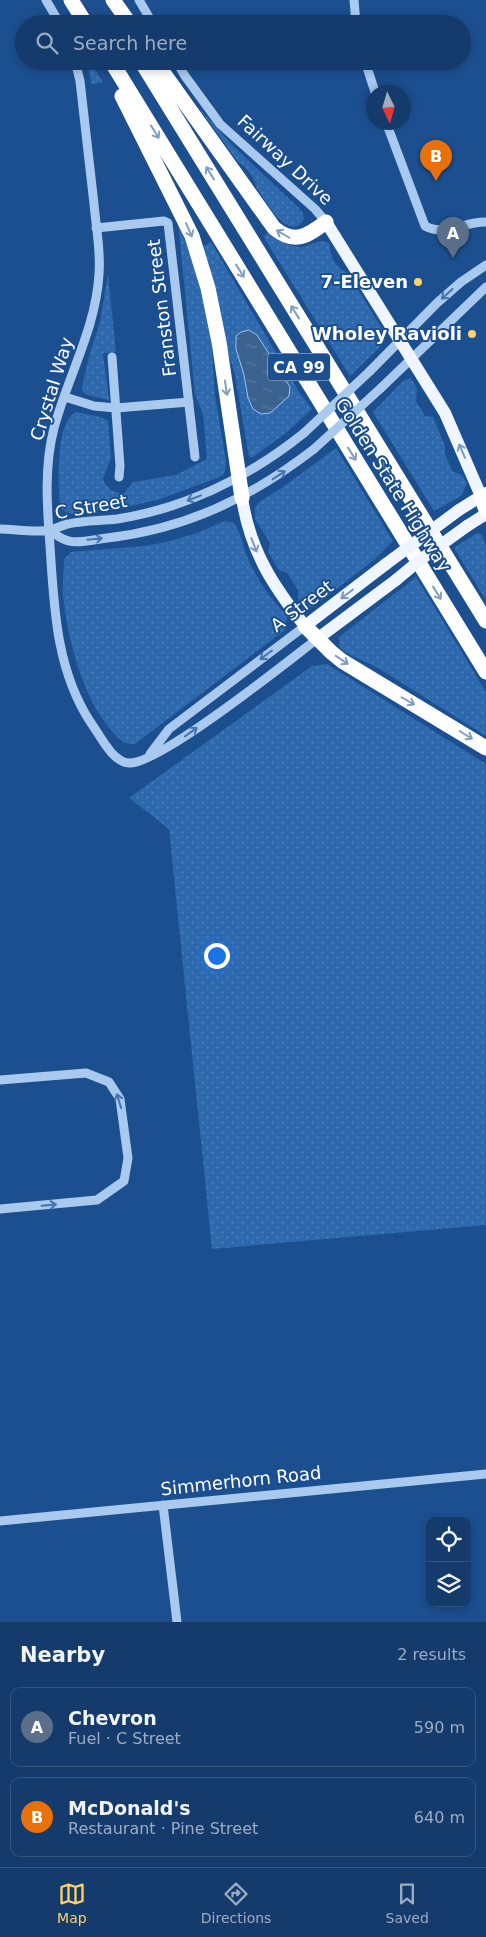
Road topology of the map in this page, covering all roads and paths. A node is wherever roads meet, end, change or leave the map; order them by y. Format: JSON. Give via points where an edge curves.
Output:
{"nodes":[{"id":1,"x":46,"y":0,"type":"edge"},
{"id":2,"x":71,"y":0,"type":"edge"},
{"id":3,"x":104,"y":0,"type":"edge"},
{"id":4,"x":113,"y":0,"type":"edge"},
{"id":5,"x":138,"y":0,"type":"edge"},
{"id":6,"x":354,"y":0,"type":"edge"},
{"id":7,"x":55,"y":15,"type":"edge"},
{"id":8,"x":81,"y":15,"type":"edge"},
{"id":9,"x":113,"y":15,"type":"edge"},
{"id":10,"x":124,"y":15,"type":"edge"},
{"id":11,"x":148,"y":15,"type":"edge"},
{"id":12,"x":355,"y":15,"type":"edge"},
{"id":13,"x":77,"y":70,"type":"edge"},
{"id":14,"x":109,"y":70,"type":"edge"},
{"id":15,"x":116,"y":70,"type":"edge"},
{"id":16,"x":147,"y":70,"type":"edge"},
{"id":17,"x":161,"y":70,"type":"edge"},
{"id":18,"x":181,"y":70,"type":"edge"},
{"id":19,"x":368,"y":70,"type":"edge"},
{"id":20,"x":373,"y":85,"type":"edge"},
{"id":21,"x":389,"y":130,"type":"edge"},
{"id":22,"x":326,"y":222,"type":"junction"},
{"id":23,"x":486,"y":222,"type":"edge"},
{"id":24,"x":96,"y":228,"type":"junction"},
{"id":25,"x":486,"y":265,"type":"edge"},
{"id":26,"x":486,"y":280,"type":"edge"},
{"id":27,"x":483,"y":290,"type":"edge"},
{"id":28,"x":401,"y":341,"type":"junction"},
{"id":29,"x":112,"y":357,"type":"dead end"},
{"id":30,"x":411,"y":357,"type":"junction"},
{"id":31,"x":65,"y":397,"type":"junction"},
{"id":32,"x":189,"y":402,"type":"junction"},
{"id":33,"x":116,"y":408,"type":"junction"},
{"id":34,"x":195,"y":457,"type":"dead end"},
{"id":35,"x":119,"y":478,"type":"dead end"},
{"id":36,"x":239,"y":478,"type":"junction"},
{"id":37,"x":242,"y":498,"type":"junction"},
{"id":38,"x":485,"y":503,"type":"edge"},
{"id":39,"x":0,"y":529,"type":"edge"},
{"id":40,"x":49,"y":530,"type":"junction"},
{"id":41,"x":486,"y":621,"type":"edge"},
{"id":42,"x":305,"y":626,"type":"junction"},
{"id":43,"x":317,"y":639,"type":"junction"},
{"id":44,"x":486,"y":672,"type":"edge"},
{"id":45,"x":486,"y":748,"type":"edge"},
{"id":46,"x":149,"y":756,"type":"junction"},
{"id":47,"x":131,"y":763,"type":"joint"},
{"id":48,"x":0,"y":1080,"type":"edge"},
{"id":49,"x":0,"y":1209,"type":"edge"},
{"id":50,"x":486,"y":1474,"type":"edge"},
{"id":51,"x":163,"y":1505,"type":"junction"},
{"id":52,"x":0,"y":1522,"type":"edge"},
{"id":53,"x":177,"y":1622,"type":"edge"}],
"edges":[{"from":1,"to":7,"type":"street"},
{"from":2,"to":8,"type":"highway"},
{"from":3,"to":9,"type":"highway"},
{"from":4,"to":10,"type":"highway"},
{"from":5,"to":11,"type":"street"},
{"from":6,"to":12,"type":"street"},
{"from":13,"to":24,"type":"street","name":"Crystal Way"},
{"from":14,"to":36,"type":"highway","one_way":true,"via":[[192,236],[215,324]]},
{"from":15,"to":44,"type":"highway","name":"Golden State Highway","number":"CA 99","one_way":true},
{"from":41,"to":16,"type":"highway","name":"Golden State Highway","number":"CA 99","one_way":true},
{"from":22,"to":17,"type":"highway","one_way":true,"via":[[300,237],[290,238],[274,228]]},
{"from":18,"to":22,"type":"street","name":"Fairway Drive","via":[[220,124]]},
{"from":19,"to":20,"type":"street"},
{"from":21,"to":23,"type":"street","via":[[425,226],[437,230]]},
{"from":22,"to":28,"type":"main road","name":"Fairway Drive"},
{"from":24,"to":31,"type":"street","name":"Crystal Way","via":[[99,286],[90,326]]},
{"from":24,"to":32,"type":"street","name":"Franston Street","via":[[168,223]]},
{"from":25,"to":28,"type":"street","name":"C Street","one_way":true,"via":[[437,303]]},
{"from":26,"to":27,"type":"street","via":[[482,283]]},
{"from":27,"to":30,"type":"street","name":"C Street"},
{"from":28,"to":30,"type":"main road","name":"Fairway Drive"},
{"from":28,"to":36,"type":"street","name":"C Street","bridge":true,"via":[[304,434]]},
{"from":29,"to":33,"type":"street"},
{"from":37,"to":30,"type":"street","name":"C Street","one_way":true,"bridge":true,"via":[[314,449]]},
{"from":38,"to":30,"type":"main road","name":"Fairway Drive","one_way":true,"via":[[445,412]]},
{"from":31,"to":33,"type":"street","via":[[94,406]]},
{"from":31,"to":40,"type":"street","name":"Crystal Way","via":[[49,454]]},
{"from":32,"to":33,"type":"street"},
{"from":32,"to":34,"type":"street","name":"Franston Street"},
{"from":33,"to":35,"type":"street"},
{"from":36,"to":37,"type":"highway"},
{"from":36,"to":40,"type":"street","name":"C Street","one_way":true,"via":[[169,507]]},
{"from":40,"to":37,"type":"street","name":"C Street","one_way":true,"via":[[69,542],[139,534]]},
{"from":37,"to":42,"type":"main road","one_way":true,"via":[[249,534],[258,556],[269,578]]},
{"from":38,"to":42,"type":"main road","name":"A Street","one_way":true,"bridge":true,"via":[[459,510]]},
{"from":38,"to":43,"type":"main road","name":"A Street","bridge":true,"via":[[467,526]]},
{"from":39,"to":40,"type":"street"},
{"from":40,"to":47,"type":"street","name":"Crystal Way","via":[[55,619],[64,665],[83,710],[99,734],[121,762]]},
{"from":42,"to":43,"type":"highway"},
{"from":42,"to":46,"type":"street","name":"A Street","one_way":true,"via":[[169,729]]},
{"from":43,"to":45,"type":"highway","one_way":true,"via":[[363,674]]},
{"from":46,"to":43,"type":"street","name":"A Street","one_way":true,"via":[[175,744]]},
{"from":46,"to":47,"type":"street","name":"A Street"},
{"from":49,"to":48,"type":"street","one_way":true,"via":[[97,1200],[124,1180],[128,1158],[120,1100],[109,1082],[86,1073]]},
{"from":50,"to":51,"type":"street","name":"Simmerhorn Road"},
{"from":51,"to":52,"type":"street","name":"Simmerhorn Road"},
{"from":51,"to":53,"type":"street"}]}
